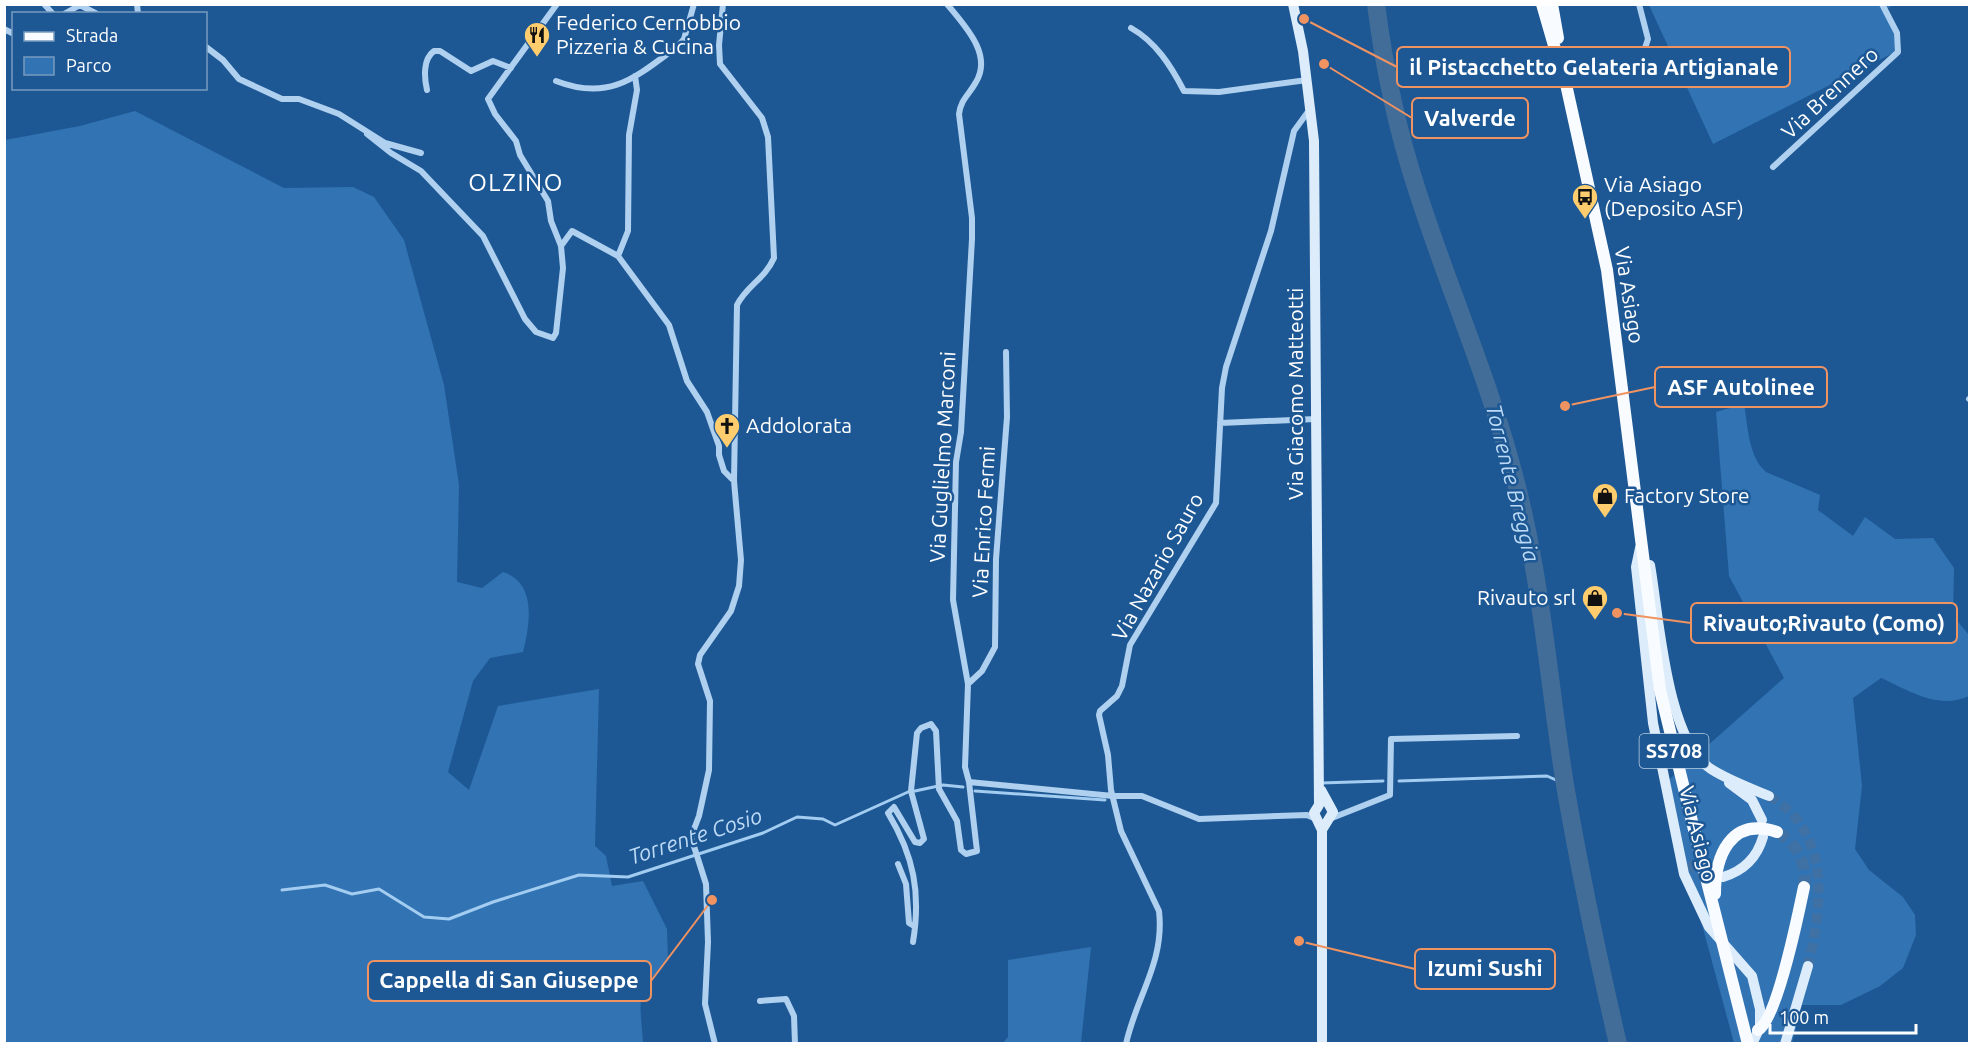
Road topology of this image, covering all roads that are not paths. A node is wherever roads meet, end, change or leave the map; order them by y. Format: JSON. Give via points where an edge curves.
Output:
{"nodes":[{"id":1,"x":557,"y":4,"type":"edge"},
{"id":2,"x":694,"y":4,"type":"edge"},
{"id":3,"x":723,"y":4,"type":"edge"},
{"id":4,"x":947,"y":4,"type":"edge"},
{"id":5,"x":1293,"y":4,"type":"edge"},
{"id":6,"x":1542,"y":4,"type":"edge"},
{"id":7,"x":1552,"y":4,"type":"edge"},
{"id":8,"x":1639,"y":4,"type":"edge"},
{"id":9,"x":1882,"y":4,"type":"edge"},
{"id":10,"x":68,"y":12,"type":"edge"},
{"id":11,"x":93,"y":12,"type":"edge"},
{"id":12,"x":1131,"y":28,"type":"dead end"},
{"id":13,"x":207,"y":48,"type":"edge"},
{"id":14,"x":1644,"y":51,"type":"dead end"},
{"id":15,"x":1560,"y":57,"type":"junction"},
{"id":16,"x":511,"y":68,"type":"junction"},
{"id":17,"x":635,"y":76,"type":"junction"},
{"id":18,"x":1307,"y":80,"type":"junction"},
{"id":19,"x":556,"y":81,"type":"dead end"},
{"id":20,"x":427,"y":90,"type":"dead end"},
{"id":21,"x":1311,"y":107,"type":"junction"},
{"id":22,"x":367,"y":134,"type":"junction"},
{"id":23,"x":421,"y":153,"type":"dead end"},
{"id":24,"x":1773,"y":167,"type":"dead end"},
{"id":25,"x":561,"y":246,"type":"junction"},
{"id":26,"x":618,"y":256,"type":"junction"},
{"id":27,"x":1006,"y":352,"type":"dead end"},
{"id":28,"x":1316,"y":419,"type":"junction"},
{"id":29,"x":1220,"y":423,"type":"junction"},
{"id":30,"x":734,"y":481,"type":"junction"},
{"id":31,"x":1641,"y":542,"type":"junction"},
{"id":32,"x":968,"y":684,"type":"junction"},
{"id":33,"x":1517,"y":736,"type":"dead end"},
{"id":34,"x":1710,"y":768,"type":"junction"},
{"id":35,"x":969,"y":782,"type":"junction"},
{"id":36,"x":1113,"y":796,"type":"junction"},
{"id":37,"x":1769,"y":796,"type":"tunnel mouth"},
{"id":38,"x":1322,"y":806,"type":"junction"},
{"id":39,"x":1300,"y":816,"type":"junction"},
{"id":40,"x":1762,"y":820,"type":"dead end"},
{"id":41,"x":1324,"y":822,"type":"junction"},
{"id":42,"x":1777,"y":832,"type":"tunnel mouth"},
{"id":43,"x":1763,"y":837,"type":"dead end"},
{"id":44,"x":1679,"y":845,"type":"junction"},
{"id":45,"x":1688,"y":863,"type":"tunnel mouth"},
{"id":46,"x":898,"y":864,"type":"dead end"},
{"id":47,"x":1723,"y":877,"type":"dead end"},
{"id":48,"x":1804,"y":887,"type":"tunnel mouth"},
{"id":49,"x":1714,"y":910,"type":"junction"},
{"id":50,"x":914,"y":926,"type":"junction"},
{"id":51,"x":913,"y":942,"type":"dead end"},
{"id":52,"x":1808,"y":966,"type":"tunnel mouth"},
{"id":53,"x":760,"y":1001,"type":"dead end"},
{"id":54,"x":1758,"y":1030,"type":"junction"},
{"id":55,"x":715,"y":1044,"type":"edge"},
{"id":56,"x":795,"y":1044,"type":"edge"},
{"id":57,"x":1126,"y":1044,"type":"edge"},
{"id":58,"x":1322,"y":1044,"type":"edge"},
{"id":59,"x":1750,"y":1044,"type":"edge"},
{"id":60,"x":1785,"y":1044,"type":"edge"}],
"edges":[{"from":1,"to":16,"type":"street"},
{"from":2,"to":17,"type":"street","via":[[684,39]]},
{"from":3,"to":30,"type":"street","via":[[720,64],[762,118],[768,137],[774,258],[768,272],[744,292],[737,305]]},
{"from":4,"to":32,"type":"street","name":"Via Guglielmo Marconi","via":[[974,38],[981,66],[978,79],[960,103],[959,114],[972,228],[962,423],[956,462],[953,600]]},
{"from":5,"to":18,"type":"street","name":"Via Giacomo Matteotti"},
{"from":6,"to":15,"type":"main road","name":"Via Asiago"},
{"from":7,"to":15,"type":"main road","name":"Via Asiago"},
{"from":8,"to":14,"type":"street","via":[[1648,39]]},
{"from":9,"to":24,"type":"street","name":"Via Brennero","via":[[1897,33],[1898,52]]},
{"from":10,"to":11,"type":"street","via":[[80,5]]},
{"from":12,"to":18,"type":"street","via":[[1166,60],[1184,91],[1219,92]]},
{"from":13,"to":22,"type":"street","via":[[239,79],[282,99],[299,99],[339,114]]},
{"from":15,"to":31,"type":"main road","name":"Via Asiago","via":[[1606,260]]},
{"from":16,"to":20,"type":"street","via":[[493,61],[471,71],[434,51],[428,57],[424,79]]},
{"from":16,"to":25,"type":"street","via":[[488,103],[516,141],[520,155],[548,201]]},
{"from":17,"to":19,"type":"street","via":[[607,89],[591,91]]},
{"from":17,"to":26,"type":"street","via":[[637,90],[629,135],[628,231]]},
{"from":18,"to":21,"type":"street","name":"Via Giacomo Matteotti"},
{"from":21,"to":28,"type":"street","name":"Via Giacomo Matteotti"},
{"from":21,"to":29,"type":"street","name":"Via Nazario Sauro","via":[[1294,131],[1271,231],[1226,367]]},
{"from":22,"to":23,"type":"street"},
{"from":22,"to":25,"type":"street","via":[[421,171],[478,230],[525,319],[536,332],[553,338],[562,279]]},
{"from":25,"to":26,"type":"street","via":[[572,231]]},
{"from":26,"to":30,"type":"street","via":[[669,325],[687,381],[707,412],[721,463]]},
{"from":27,"to":32,"type":"street","name":"Via Enrico Fermi","via":[[1007,417],[996,559],[995,647],[982,671]]},
{"from":28,"to":29,"type":"street"},
{"from":28,"to":38,"type":"street","name":"Via Giacomo Matteotti"},
{"from":29,"to":36,"type":"street","name":"Via Nazario Sauro","via":[[1216,503],[1130,645],[1117,696],[1100,711]]},
{"from":30,"to":55,"type":"street","via":[[741,560],[739,586],[731,612],[700,655],[698,664],[710,701],[709,770],[691,837],[706,884],[705,1004]]},
{"from":31,"to":34,"type":"street","name":"Via Asiago","number":"SS708","via":[[1650,564],[1678,720],[1689,744]]},
{"from":31,"to":44,"type":"street","name":"Via Asiago","number":"SS708","via":[[1636,567],[1649,693]]},
{"from":31,"to":49,"type":"main road","number":"SS708","bridge":true,"via":[[1660,690]]},
{"from":32,"to":35,"type":"street","name":"Via Guglielmo Marconi","via":[[965,767]]},
{"from":33,"to":41,"type":"street","via":[[1391,739],[1390,795]]},
{"from":34,"to":37,"type":"street","name":"Via Asiago","number":"SS708"},
{"from":34,"to":40,"type":"street","number":"SS708","via":[[1752,800]]},
{"from":35,"to":36,"type":"street"},
{"from":35,"to":50,"type":"street","name":"Via Guglielmo Marconi","via":[[977,851],[966,854],[957,821],[938,786],[936,731],[931,724],[921,728],[917,733],[911,785],[924,839],[915,842],[894,807],[888,813],[910,858],[918,912]]},
{"from":36,"to":39,"type":"street","via":[[1146,796],[1199,819]]},
{"from":36,"to":57,"type":"street","via":[[1125,842],[1153,896],[1160,920],[1153,970]]},
{"from":38,"to":39,"type":"street","via":[[1308,808]]},
{"from":38,"to":41,"type":"street","via":[[1314,813]]},
{"from":38,"to":41,"type":"street","via":[[1333,812]]},
{"from":39,"to":41,"type":"street"},
{"from":41,"to":58,"type":"street"},
{"from":42,"to":49,"type":"main road","number":"SS708","bridge":true,"via":[[1747,831],[1724,848],[1715,871]]},
{"from":43,"to":47,"type":"street","via":[[1758,852],[1747,865]]},
{"from":44,"to":45,"type":"street","number":"SS708"},
{"from":44,"to":54,"type":"street","name":"Via Asiago","number":"SS708","via":[[1687,880],[1702,914],[1752,976],[1760,1009]]},
{"from":46,"to":50,"type":"street","via":[[906,884],[909,923]]},
{"from":48,"to":54,"type":"main road","number":"SS708","via":[[1768,1021]]},
{"from":49,"to":59,"type":"main road","number":"SS708","bridge":true},
{"from":50,"to":51,"type":"street"},
{"from":52,"to":60,"type":"street"},
{"from":53,"to":56,"type":"street","via":[[786,999],[794,1016]]},
{"from":54,"to":59,"type":"street","name":"Via Asiago","number":"SS708"}]}
